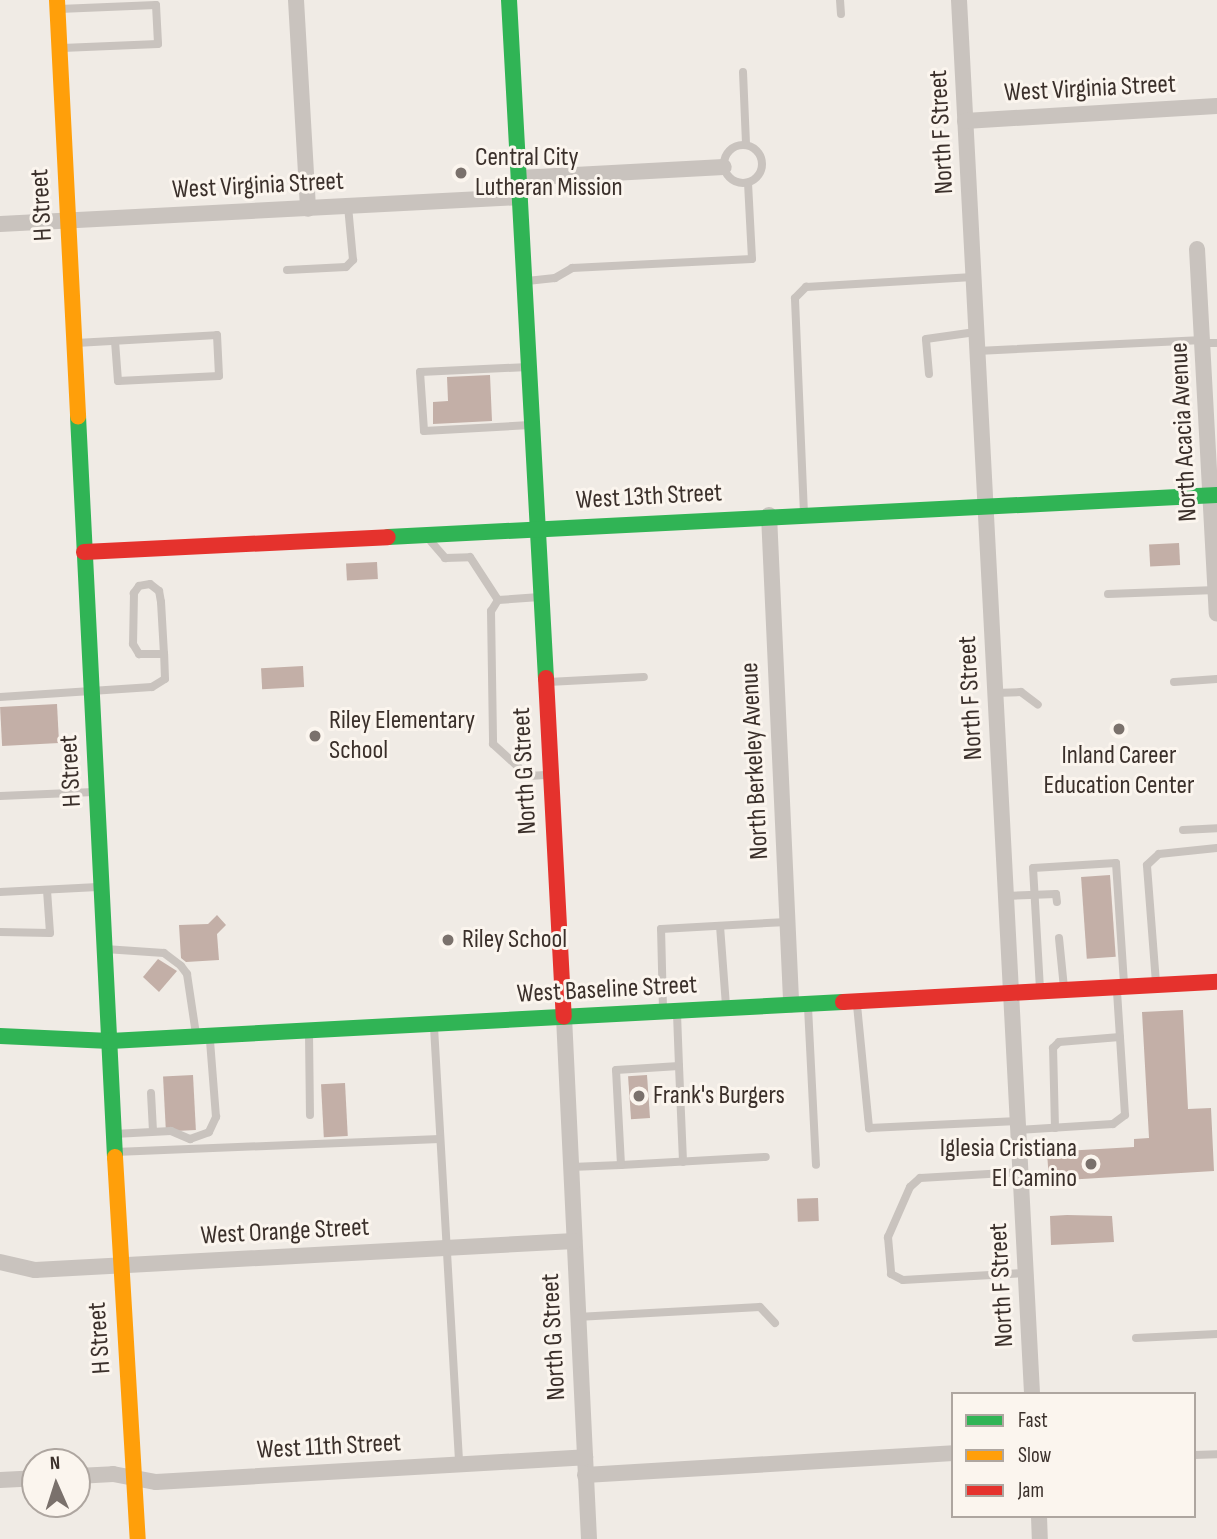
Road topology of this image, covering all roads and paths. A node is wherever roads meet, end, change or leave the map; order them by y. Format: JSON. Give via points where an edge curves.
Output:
{"nodes":[{"id":1,"x":296,"y":0,"type":"edge"},
{"id":2,"x":509,"y":0,"type":"edge"},
{"id":3,"x":840,"y":0,"type":"edge"},
{"id":4,"x":959,"y":0,"type":"edge"},
{"id":5,"x":57,"y":5,"type":"edge"},
{"id":6,"x":842,"y":14,"type":"dead end"},
{"id":7,"x":59,"y":48,"type":"junction"},
{"id":8,"x":743,"y":72,"type":"dead end"},
{"id":9,"x":1217,"y":106,"type":"edge"},
{"id":10,"x":965,"y":121,"type":"junction"},
{"id":11,"x":746,"y":144,"type":"junction"},
{"id":12,"x":724,"y":167,"type":"junction"},
{"id":13,"x":519,"y":178,"type":"junction"},
{"id":14,"x":748,"y":183,"type":"junction"},
{"id":15,"x":520,"y":197,"type":"junction"},
{"id":16,"x":348,"y":206,"type":"junction"},
{"id":17,"x":308,"y":209,"type":"junction"},
{"id":18,"x":67,"y":220,"type":"junction"},
{"id":19,"x":0,"y":224,"type":"edge"},
{"id":20,"x":1197,"y":249,"type":"dead end"},
{"id":21,"x":286,"y":270,"type":"dead end"},
{"id":22,"x":974,"y":276,"type":"junction"},
{"id":23,"x":524,"y":281,"type":"junction"},
{"id":24,"x":976,"y":332,"type":"junction"},
{"id":25,"x":116,"y":341,"type":"junction"},
{"id":26,"x":1208,"y":342,"type":"edge"},
{"id":27,"x":73,"y":343,"type":"junction"},
{"id":28,"x":977,"y":352,"type":"junction"},
{"id":29,"x":528,"y":367,"type":"junction"},
{"id":30,"x":929,"y":374,"type":"dead end"},
{"id":31,"x":531,"y":425,"type":"junction"},
{"id":32,"x":1215,"y":495,"type":"edge"},
{"id":33,"x":985,"y":506,"type":"junction"},
{"id":34,"x":804,"y":514,"type":"junction"},
{"id":35,"x":769,"y":515,"type":"junction"},
{"id":36,"x":536,"y":526,"type":"junction"},
{"id":37,"x":423,"y":532,"type":"junction"},
{"id":38,"x":84,"y":552,"type":"junction"},
{"id":39,"x":1216,"y":590,"type":"edge"},
{"id":40,"x":1108,"y":594,"type":"dead end"},
{"id":41,"x":540,"y":597,"type":"junction"},
{"id":42,"x":498,"y":600,"type":"junction"},
{"id":43,"x":1217,"y":613,"type":"edge"},
{"id":44,"x":164,"y":654,"type":"junction"},
{"id":45,"x":644,"y":677,"type":"dead end"},
{"id":46,"x":1217,"y":679,"type":"edge"},
{"id":47,"x":545,"y":682,"type":"junction"},
{"id":48,"x":1174,"y":682,"type":"dead end"},
{"id":49,"x":91,"y":692,"type":"junction"},
{"id":50,"x":995,"y":693,"type":"junction"},
{"id":51,"x":0,"y":697,"type":"edge"},
{"id":52,"x":1038,"y":705,"type":"dead end"},
{"id":53,"x":550,"y":775,"type":"junction"},
{"id":54,"x":96,"y":792,"type":"junction"},
{"id":55,"x":0,"y":796,"type":"edge"},
{"id":56,"x":1217,"y":828,"type":"edge"},
{"id":57,"x":1183,"y":830,"type":"dead end"},
{"id":58,"x":1217,"y":848,"type":"edge"},
{"id":59,"x":102,"y":887,"type":"junction"},
{"id":60,"x":47,"y":890,"type":"junction"},
{"id":61,"x":0,"y":892,"type":"edge"},
{"id":62,"x":1035,"y":894,"type":"junction"},
{"id":63,"x":1006,"y":896,"type":"junction"},
{"id":64,"x":1056,"y":902,"type":"dead end"},
{"id":65,"x":787,"y":922,"type":"junction"},
{"id":66,"x":720,"y":926,"type":"junction"},
{"id":67,"x":0,"y":932,"type":"edge"},
{"id":68,"x":1059,"y":938,"type":"dead end"},
{"id":69,"x":105,"y":949,"type":"junction"},
{"id":70,"x":1217,"y":982,"type":"edge"},
{"id":71,"x":1156,"y":985,"type":"junction"},
{"id":72,"x":1120,"y":988,"type":"junction"},
{"id":73,"x":1064,"y":991,"type":"junction"},
{"id":74,"x":1041,"y":992,"type":"junction"},
{"id":75,"x":1011,"y":994,"type":"junction"},
{"id":76,"x":856,"y":1002,"type":"junction"},
{"id":77,"x":808,"y":1004,"type":"junction"},
{"id":78,"x":791,"y":1005,"type":"junction"},
{"id":79,"x":726,"y":1007,"type":"junction"},
{"id":80,"x":670,"y":1012,"type":"junction"},
{"id":81,"x":564,"y":1017,"type":"junction"},
{"id":82,"x":433,"y":1024,"type":"junction"},
{"id":83,"x":309,"y":1031,"type":"junction"},
{"id":84,"x":0,"y":1036,"type":"edge"},
{"id":85,"x":203,"y":1036,"type":"junction"},
{"id":86,"x":1120,"y":1037,"type":"junction"},
{"id":87,"x":110,"y":1041,"type":"junction"},
{"id":88,"x":679,"y":1066,"type":"junction"},
{"id":89,"x":151,"y":1093,"type":"dead end"},
{"id":90,"x":310,"y":1115,"type":"dead end"},
{"id":91,"x":1018,"y":1125,"type":"junction"},
{"id":92,"x":1055,"y":1128,"type":"junction"},
{"id":93,"x":153,"y":1131,"type":"junction"},
{"id":94,"x":114,"y":1134,"type":"junction"},
{"id":95,"x":440,"y":1139,"type":"junction"},
{"id":96,"x":115,"y":1152,"type":"junction"},
{"id":97,"x":766,"y":1157,"type":"dead end"},
{"id":98,"x":683,"y":1162,"type":"junction"},
{"id":99,"x":621,"y":1165,"type":"junction"},
{"id":100,"x":816,"y":1165,"type":"dead end"},
{"id":101,"x":571,"y":1167,"type":"junction"},
{"id":102,"x":1021,"y":1172,"type":"junction"},
{"id":103,"x":574,"y":1241,"type":"junction"},
{"id":104,"x":447,"y":1248,"type":"junction"},
{"id":105,"x":0,"y":1262,"type":"edge"},
{"id":106,"x":120,"y":1266,"type":"junction"},
{"id":107,"x":1026,"y":1273,"type":"junction"},
{"id":108,"x":577,"y":1317,"type":"junction"},
{"id":109,"x":775,"y":1323,"type":"dead end"},
{"id":110,"x":1217,"y":1334,"type":"edge"},
{"id":111,"x":1136,"y":1338,"type":"dead end"},
{"id":112,"x":1032,"y":1392,"type":"edge"},
{"id":113,"x":951,"y":1453,"type":"edge"},
{"id":114,"x":1217,"y":1454,"type":"edge"},
{"id":115,"x":1196,"y":1455,"type":"edge"},
{"id":116,"x":584,"y":1457,"type":"junction"},
{"id":117,"x":459,"y":1464,"type":"junction"},
{"id":118,"x":586,"y":1475,"type":"junction"},
{"id":119,"x":91,"y":1476,"type":"edge"},
{"id":120,"x":134,"y":1477,"type":"junction"},
{"id":121,"x":21,"y":1479,"type":"edge"},
{"id":122,"x":0,"y":1480,"type":"edge"},
{"id":123,"x":1039,"y":1518,"type":"edge"},
{"id":124,"x":138,"y":1539,"type":"edge"},
{"id":125,"x":589,"y":1539,"type":"edge"},
{"id":126,"x":1040,"y":1539,"type":"edge"}],
"edges":[{"from":1,"to":17,"type":"street"},
{"from":2,"to":13,"type":"street","name":"North G Street"},
{"from":3,"to":6,"type":"lane"},
{"from":4,"to":10,"type":"street","name":"North F Street"},
{"from":5,"to":7,"type":"street","name":"H Street"},
{"from":5,"to":7,"type":"lane","via":[[156,5],[157,18],[158,44]]},
{"from":7,"to":18,"type":"street","name":"H Street"},
{"from":8,"to":11,"type":"lane"},
{"from":9,"to":10,"type":"street","name":"West Virginia Street"},
{"from":10,"to":22,"type":"street","name":"North F Street"},
{"from":11,"to":12,"type":"lane","via":[[730,150]]},
{"from":11,"to":14,"type":"lane","via":[[763,163]]},
{"from":12,"to":13,"type":"street"},
{"from":12,"to":14,"type":"lane","via":[[732,180]]},
{"from":13,"to":15,"type":"street","name":"North G Street"},
{"from":14,"to":23,"type":"lane","via":[[752,259],[572,268],[555,278]]},
{"from":15,"to":16,"type":"street","name":"West Virginia Street"},
{"from":15,"to":23,"type":"street","name":"North G Street"},
{"from":16,"to":17,"type":"street","name":"West Virginia Street"},
{"from":16,"to":21,"type":"lane","via":[[353,260],[346,267]]},
{"from":17,"to":18,"type":"street","name":"West Virginia Street"},
{"from":18,"to":19,"type":"street","name":"West Virginia Street"},
{"from":18,"to":27,"type":"street","name":"H Street"},
{"from":20,"to":26,"type":"street","name":"North Acacia Avenue"},
{"from":22,"to":24,"type":"street","name":"North F Street"},
{"from":22,"to":34,"type":"lane","via":[[806,287],[795,298]]},
{"from":23,"to":29,"type":"street","name":"North G Street"},
{"from":24,"to":28,"type":"street","name":"North F Street"},
{"from":24,"to":30,"type":"lane","via":[[926,339]]},
{"from":25,"to":25,"type":"lane","via":[[217,335],[219,376],[118,381]]},
{"from":25,"to":27,"type":"lane"},
{"from":26,"to":28,"type":"lane"},
{"from":26,"to":32,"type":"street","name":"North Acacia Avenue"},
{"from":27,"to":38,"type":"street","name":"H Street"},
{"from":28,"to":33,"type":"street","name":"North F Street"},
{"from":29,"to":31,"type":"street","name":"North G Street"},
{"from":29,"to":31,"type":"lane","via":[[420,372],[424,431]]},
{"from":31,"to":36,"type":"street","name":"North G Street"},
{"from":32,"to":33,"type":"street","name":"West 13th Street"},
{"from":32,"to":39,"type":"street","name":"North Acacia Avenue"},
{"from":33,"to":34,"type":"street","name":"West 13th Street"},
{"from":33,"to":50,"type":"street","name":"North F Street"},
{"from":34,"to":35,"type":"street","name":"West 13th Street"},
{"from":35,"to":36,"type":"street","name":"West 13th Street"},
{"from":35,"to":65,"type":"street","name":"North Berkeley Avenue"},
{"from":36,"to":37,"type":"street","name":"West 13th Street"},
{"from":36,"to":41,"type":"street","name":"North G Street"},
{"from":37,"to":38,"type":"street","name":"West 13th Street"},
{"from":37,"to":42,"type":"lane","via":[[445,558],[470,557]]},
{"from":38,"to":49,"type":"street","name":"H Street"},
{"from":39,"to":40,"type":"lane"},
{"from":39,"to":43,"type":"street","name":"North Acacia Avenue"},
{"from":41,"to":42,"type":"lane"},
{"from":41,"to":47,"type":"street","name":"North G Street"},
{"from":42,"to":53,"type":"lane","via":[[491,611],[493,744],[528,776]]},
{"from":44,"to":44,"type":"lane","via":[[139,654],[133,644],[134,593],[139,586],[149,584],[159,591]]},
{"from":44,"to":49,"type":"lane","via":[[165,679],[152,687]]},
{"from":45,"to":47,"type":"lane"},
{"from":46,"to":48,"type":"lane"},
{"from":47,"to":53,"type":"street","name":"North G Street"},
{"from":49,"to":51,"type":"lane"},
{"from":49,"to":54,"type":"street","name":"H Street"},
{"from":50,"to":52,"type":"lane","via":[[1021,691]]},
{"from":50,"to":63,"type":"street","name":"North F Street"},
{"from":53,"to":81,"type":"street","name":"North G Street"},
{"from":54,"to":55,"type":"lane"},
{"from":54,"to":59,"type":"street","name":"H Street"},
{"from":56,"to":57,"type":"lane"},
{"from":58,"to":71,"type":"lane","via":[[1159,854],[1147,865]]},
{"from":59,"to":60,"type":"lane"},
{"from":59,"to":69,"type":"street","name":"H Street"},
{"from":60,"to":61,"type":"lane"},
{"from":60,"to":67,"type":"lane","via":[[50,933]]},
{"from":62,"to":63,"type":"lane"},
{"from":62,"to":64,"type":"lane","via":[[1056,894]]},
{"from":62,"to":72,"type":"lane","via":[[1033,868],[1116,863]]},
{"from":62,"to":74,"type":"lane"},
{"from":63,"to":75,"type":"street","name":"North F Street"},
{"from":65,"to":66,"type":"lane"},
{"from":65,"to":78,"type":"street","name":"North Berkeley Avenue"},
{"from":66,"to":79,"type":"lane"},
{"from":66,"to":80,"type":"lane","via":[[661,929]]},
{"from":68,"to":73,"type":"lane"},
{"from":69,"to":85,"type":"lane","via":[[164,953],[181,966]]},
{"from":69,"to":87,"type":"street","name":"H Street"},
{"from":70,"to":71,"type":"street","name":"West Baseline Street"},
{"from":71,"to":72,"type":"street","name":"West Baseline Street"},
{"from":72,"to":73,"type":"street","name":"West Baseline Street"},
{"from":72,"to":86,"type":"lane"},
{"from":73,"to":74,"type":"street","name":"West Baseline Street"},
{"from":74,"to":75,"type":"street","name":"West Baseline Street"},
{"from":75,"to":76,"type":"street","name":"West Baseline Street"},
{"from":75,"to":91,"type":"street","name":"North F Street"},
{"from":76,"to":77,"type":"street","name":"West Baseline Street"},
{"from":76,"to":91,"type":"lane","via":[[869,1128]]},
{"from":77,"to":78,"type":"street","name":"West Baseline Street"},
{"from":77,"to":100,"type":"lane"},
{"from":78,"to":79,"type":"street","name":"West Baseline Street"},
{"from":79,"to":80,"type":"street","name":"West Baseline Street"},
{"from":80,"to":81,"type":"street","name":"West Baseline Street"},
{"from":80,"to":88,"type":"lane"},
{"from":81,"to":82,"type":"street","name":"West Baseline Street"},
{"from":81,"to":101,"type":"street","name":"North G Street"},
{"from":82,"to":83,"type":"street","name":"West Baseline Street"},
{"from":82,"to":95,"type":"lane"},
{"from":83,"to":85,"type":"street","name":"West Baseline Street"},
{"from":83,"to":90,"type":"lane"},
{"from":84,"to":87,"type":"street","name":"West Baseline Street"},
{"from":85,"to":87,"type":"street","name":"West Baseline Street"},
{"from":85,"to":93,"type":"lane","via":[[216,1117],[209,1132],[190,1139]]},
{"from":86,"to":92,"type":"lane","via":[[1059,1042],[1053,1048]]},
{"from":86,"to":92,"type":"lane","via":[[1125,1115],[1113,1124]]},
{"from":87,"to":94,"type":"street","name":"H Street"},
{"from":88,"to":98,"type":"lane"},
{"from":88,"to":99,"type":"lane","via":[[615,1070]]},
{"from":89,"to":93,"type":"lane"},
{"from":91,"to":92,"type":"lane"},
{"from":91,"to":102,"type":"street","name":"North F Street"},
{"from":93,"to":94,"type":"lane"},
{"from":94,"to":96,"type":"street","name":"H Street"},
{"from":95,"to":96,"type":"lane"},
{"from":95,"to":104,"type":"lane"},
{"from":96,"to":106,"type":"street","name":"H Street"},
{"from":97,"to":98,"type":"lane"},
{"from":98,"to":99,"type":"lane"},
{"from":99,"to":101,"type":"lane"},
{"from":101,"to":103,"type":"street","name":"North G Street"},
{"from":102,"to":107,"type":"street","name":"North F Street"},
{"from":102,"to":107,"type":"lane","via":[[920,1178],[910,1187],[888,1237],[891,1274],[903,1280]]},
{"from":103,"to":104,"type":"street","name":"West Orange Street"},
{"from":103,"to":108,"type":"street","name":"North G Street"},
{"from":104,"to":106,"type":"street","name":"West Orange Street"},
{"from":104,"to":117,"type":"lane"},
{"from":105,"to":106,"type":"street","name":"West Orange Street","via":[[35,1270]]},
{"from":106,"to":120,"type":"street","name":"H Street"},
{"from":107,"to":112,"type":"street","name":"North F Street"},
{"from":108,"to":109,"type":"lane","via":[[760,1307]]},
{"from":108,"to":116,"type":"street","name":"North G Street"},
{"from":110,"to":111,"type":"lane"},
{"from":113,"to":118,"type":"street"},
{"from":114,"to":115,"type":"lane"},
{"from":116,"to":117,"type":"street","name":"West 11th Street"},
{"from":116,"to":118,"type":"street","name":"North G Street"},
{"from":117,"to":120,"type":"street","name":"West 11th Street","via":[[156,1482]]},
{"from":118,"to":125,"type":"street","name":"North G Street"},
{"from":119,"to":120,"type":"street","name":"West 11th Street"},
{"from":120,"to":124,"type":"street","name":"H Street"},
{"from":121,"to":122,"type":"street"},
{"from":123,"to":126,"type":"street"}]}
